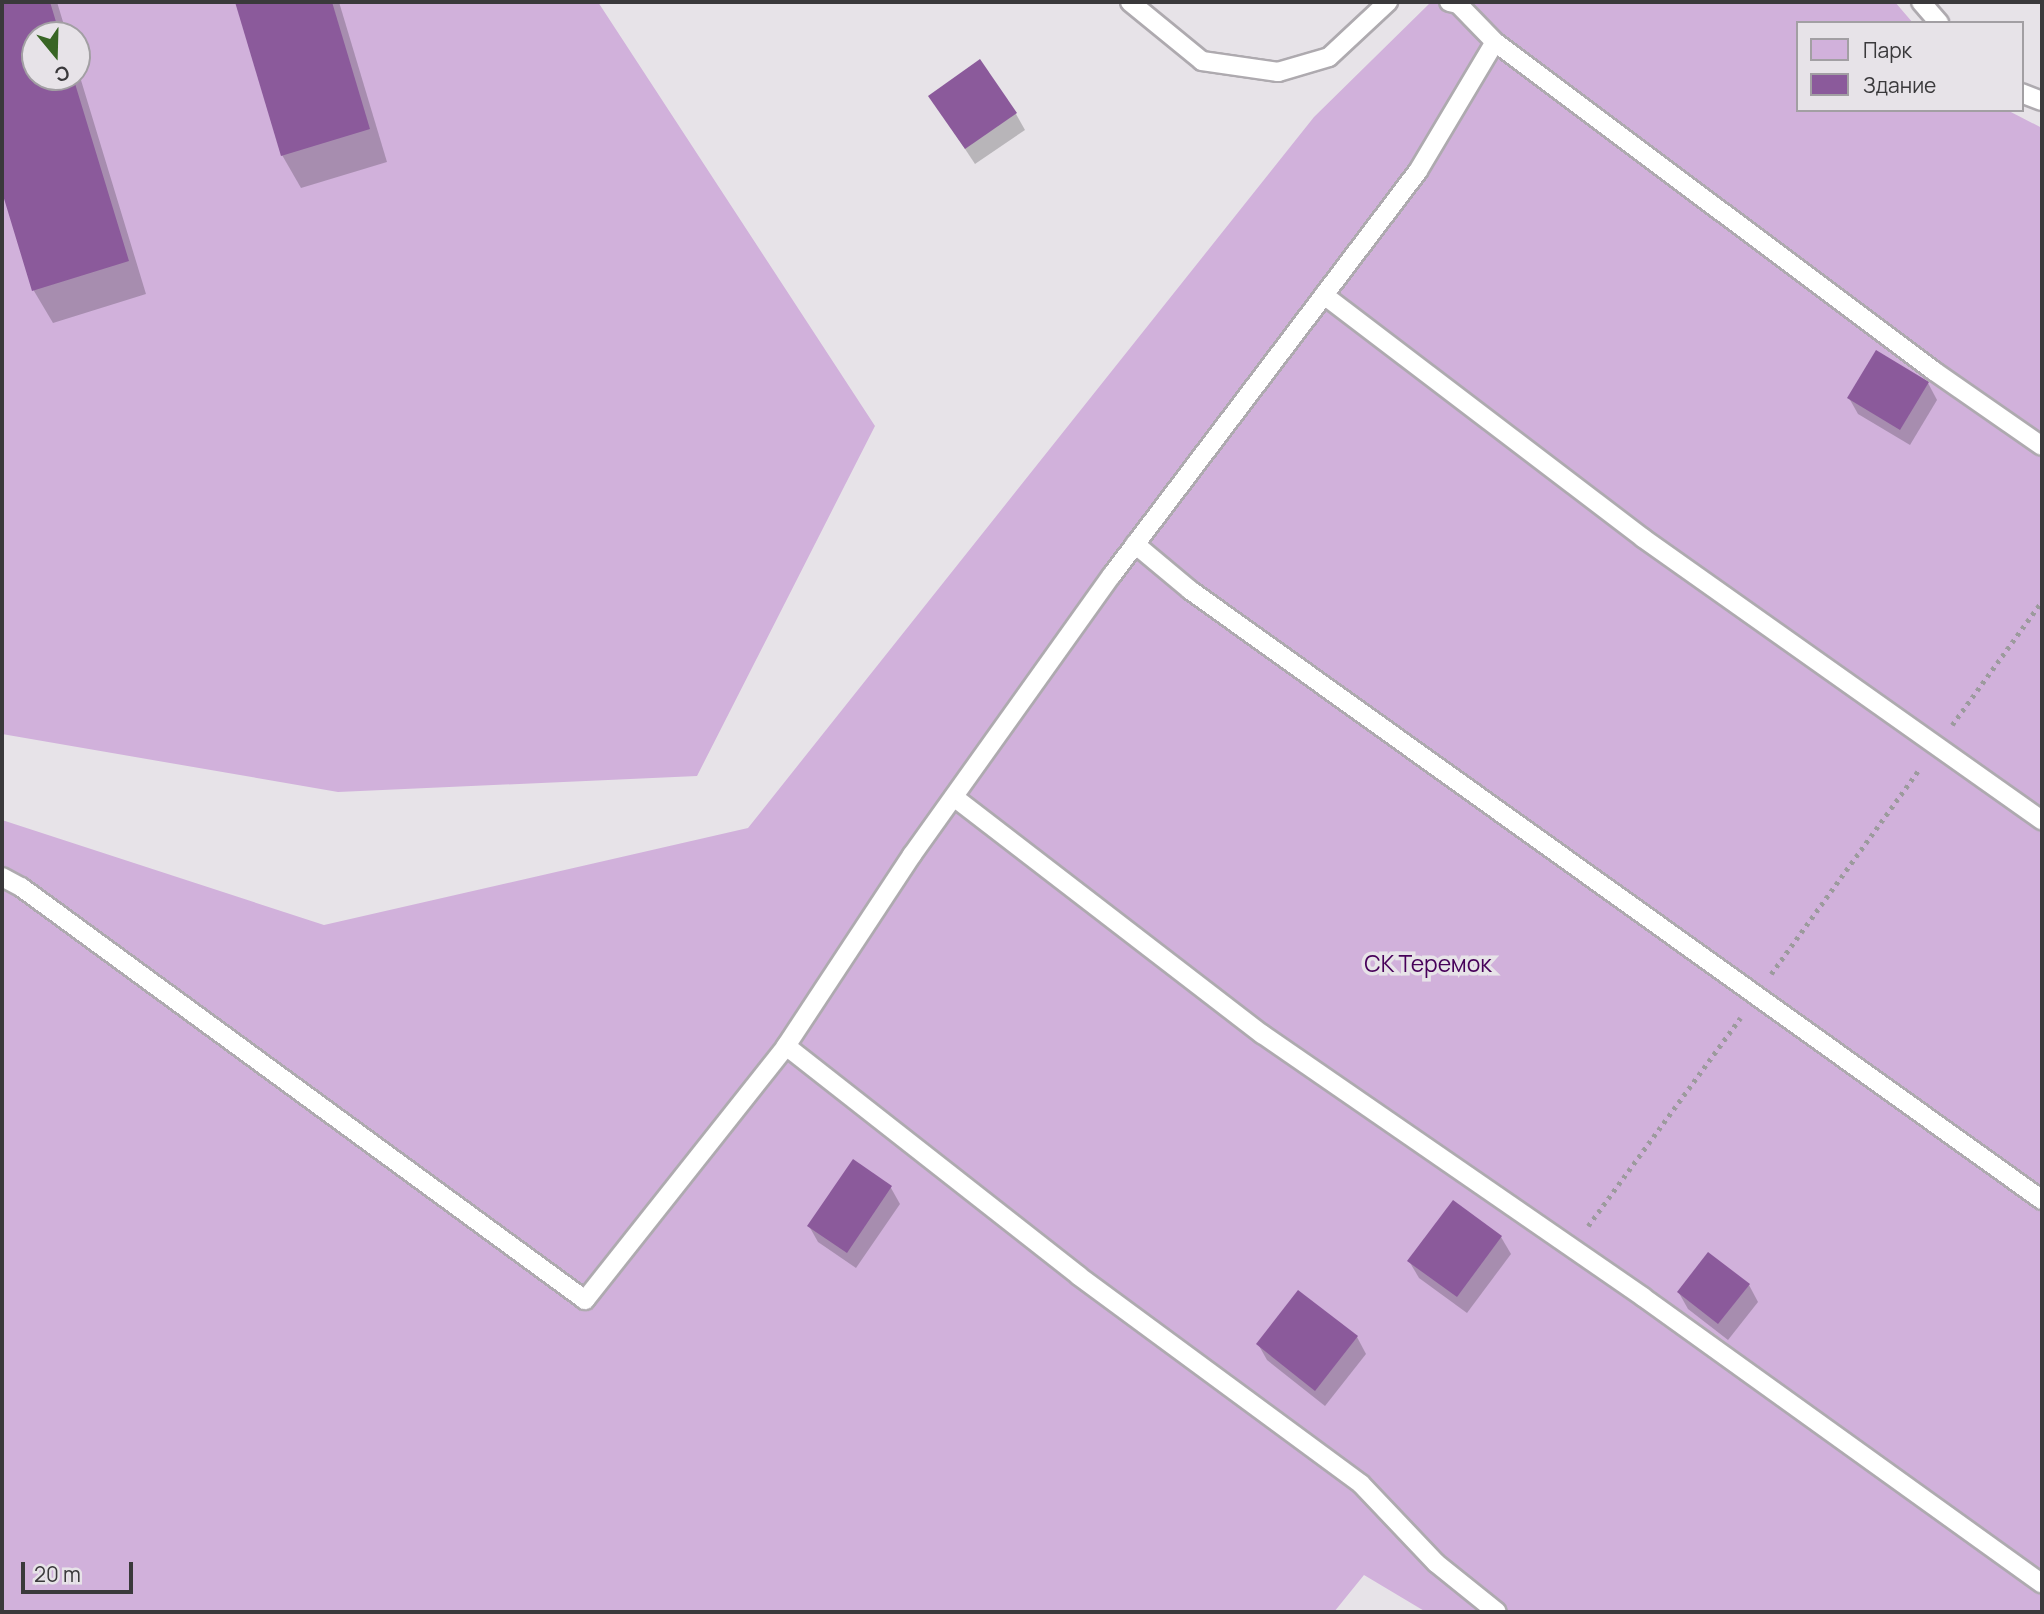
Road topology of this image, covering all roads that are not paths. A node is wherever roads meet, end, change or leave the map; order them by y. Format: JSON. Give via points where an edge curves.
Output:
{"nodes":[{"id":1,"x":1130,"y":2,"type":"edge"},
{"id":2,"x":1388,"y":2,"type":"edge"},
{"id":3,"x":1449,"y":2,"type":"edge"},
{"id":4,"x":1921,"y":2,"type":"edge"},
{"id":5,"x":1936,"y":21,"type":"edge"},
{"id":6,"x":1495,"y":41,"type":"junction"},
{"id":7,"x":2023,"y":94,"type":"edge"},
{"id":8,"x":2042,"y":101,"type":"edge"},
{"id":9,"x":1324,"y":295,"type":"junction"},
{"id":10,"x":2042,"y":446,"type":"edge"},
{"id":11,"x":1135,"y":544,"type":"junction"},
{"id":12,"x":954,"y":797,"type":"junction"},
{"id":13,"x":2042,"y":821,"type":"edge"},
{"id":14,"x":2,"y":877,"type":"edge"},
{"id":15,"x":786,"y":1046,"type":"junction"},
{"id":16,"x":2042,"y":1200,"type":"edge"},
{"id":17,"x":2042,"y":1584,"type":"edge"},
{"id":18,"x":1497,"y":1612,"type":"edge"}],
"edges":[{"from":1,"to":2,"type":"lane","via":[[1202,61],[1278,72],[1329,57]]},
{"from":3,"to":6,"type":"lane","via":[[1458,4]]},
{"from":4,"to":5,"type":"lane"},
{"from":6,"to":9,"type":"lane","via":[[1418,171]]},
{"from":6,"to":10,"type":"lane","via":[[1934,371]]},
{"from":7,"to":8,"type":"lane"},
{"from":9,"to":11,"type":"lane"},
{"from":9,"to":13,"type":"lane","via":[[1643,538]]},
{"from":11,"to":12,"type":"lane"},
{"from":11,"to":16,"type":"lane","via":[[1190,590]]},
{"from":12,"to":15,"type":"lane"},
{"from":12,"to":17,"type":"lane","via":[[1262,1034],[1572,1248]]},
{"from":14,"to":15,"type":"lane","via":[[585,1300]]},
{"from":15,"to":18,"type":"lane","via":[[1079,1276],[1361,1483],[1436,1563]]}]}
